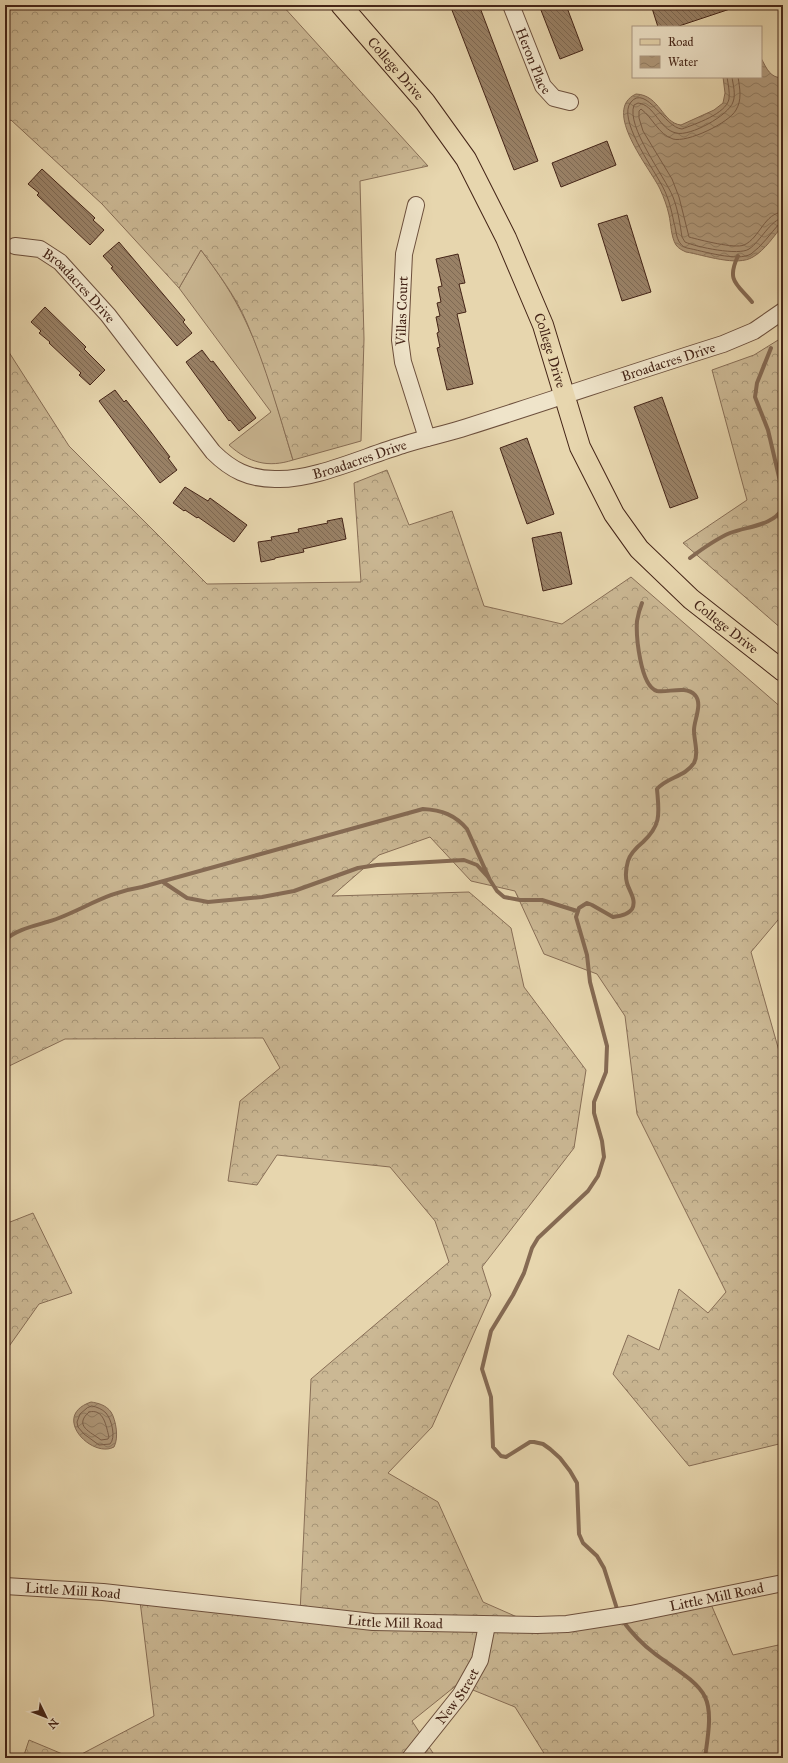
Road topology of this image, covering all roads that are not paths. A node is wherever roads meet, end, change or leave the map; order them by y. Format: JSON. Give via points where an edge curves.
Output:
{"nodes":[{"id":1,"x":341,"y":5,"type":"edge"},
{"id":2,"x":511,"y":5,"type":"edge"},
{"id":3,"x":570,"y":102,"type":"dead end"},
{"id":4,"x":416,"y":205,"type":"dead end"},
{"id":5,"x":15,"y":246,"type":"dead end"},
{"id":6,"x":783,"y":311,"type":"edge"},
{"id":7,"x":564,"y":395,"type":"junction"},
{"id":8,"x":427,"y":438,"type":"junction"},
{"id":9,"x":783,"y":671,"type":"edge"},
{"id":10,"x":783,"y":1583,"type":"edge"},
{"id":11,"x":5,"y":1586,"type":"edge"},
{"id":12,"x":487,"y":1624,"type":"junction"},
{"id":13,"x":410,"y":1758,"type":"edge"}],
"edges":[{"from":1,"to":7,"type":"main road","name":"College Drive","via":[[425,102],[466,160],[506,238],[543,325]]},
{"from":2,"to":3,"type":"street","name":"Heron Place","via":[[543,86],[554,98]]},
{"from":4,"to":8,"type":"street","name":"Villas Court","via":[[404,254],[400,340],[403,362]]},
{"from":5,"to":8,"type":"street","name":"Broadacres Drive","via":[[40,249],[60,262],[121,331],[213,452],[231,468],[253,477],[287,479],[312,475]]},
{"from":6,"to":7,"type":"street","name":"Broadacres Drive","via":[[754,331],[723,344]]},
{"from":7,"to":8,"type":"street","name":"Broadacres Drive"},
{"from":7,"to":9,"type":"main road","name":"College Drive","via":[[580,447],[614,514],[639,549],[691,599]]},
{"from":10,"to":12,"type":"street","name":"Little Mill Road","via":[[631,1614],[567,1624]]},
{"from":11,"to":12,"type":"street","name":"Little Mill Road","via":[[118,1594],[373,1622]]},
{"from":12,"to":13,"type":"street","name":"New Street","via":[[480,1660],[465,1687]]}]}
